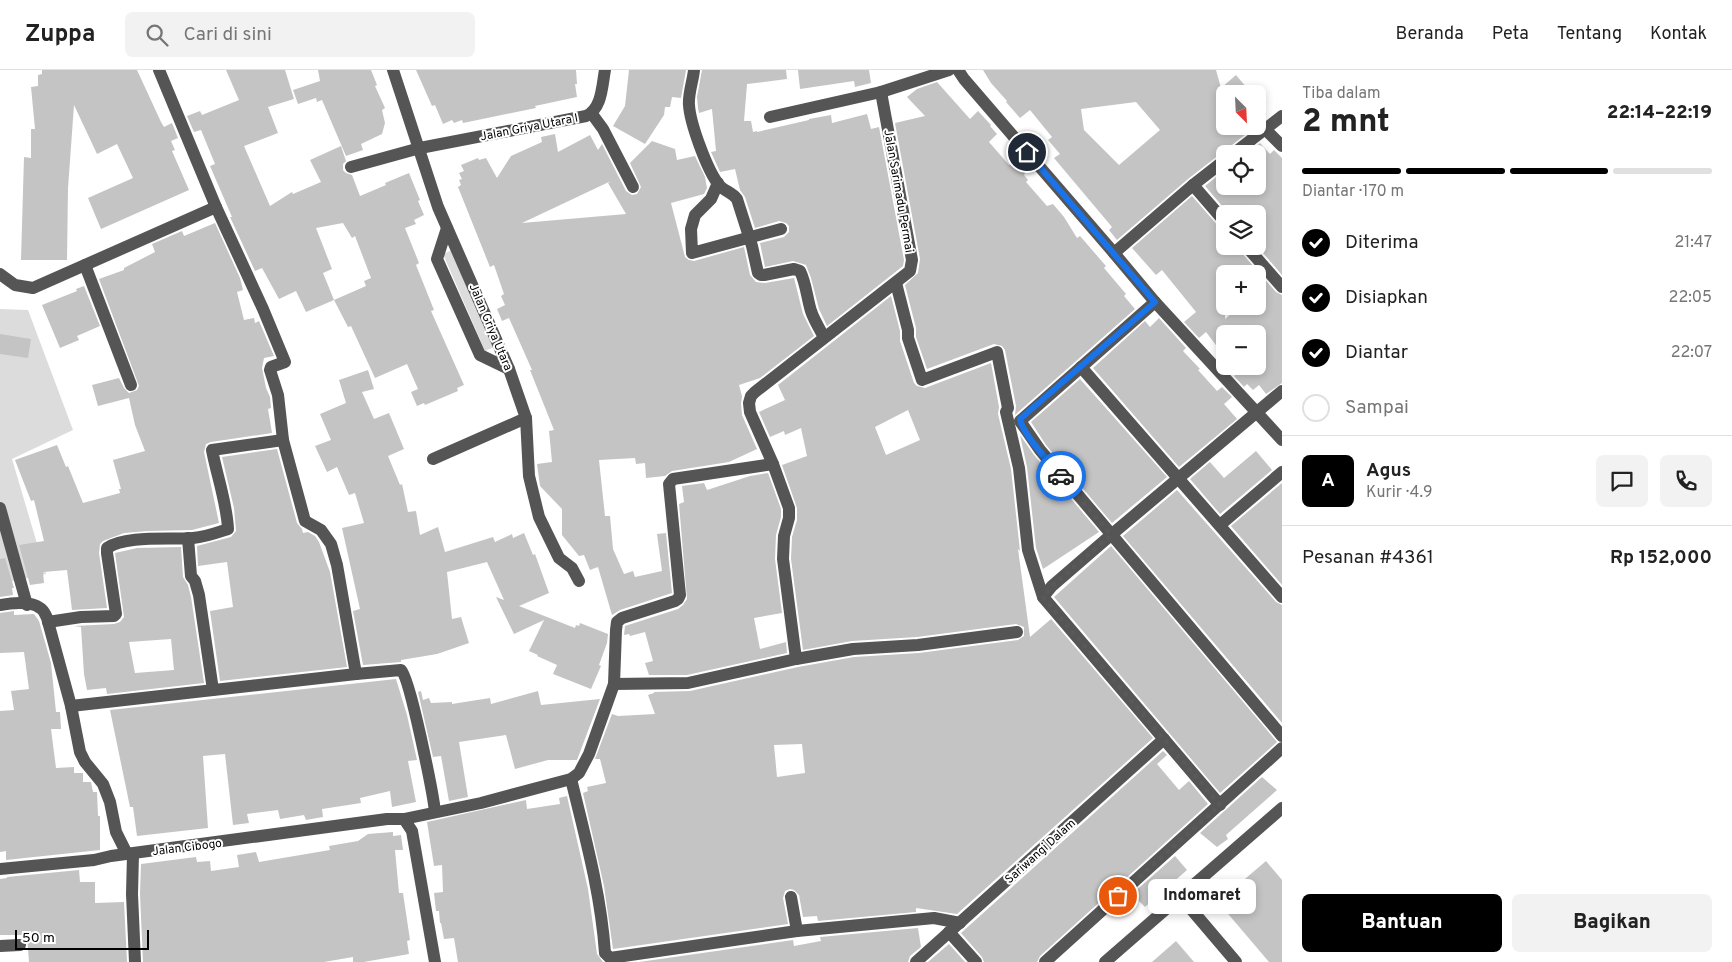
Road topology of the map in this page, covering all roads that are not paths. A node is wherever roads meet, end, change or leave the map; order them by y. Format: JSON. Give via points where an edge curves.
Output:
{"nodes":[{"id":1,"x":159,"y":70,"type":"edge"},
{"id":2,"x":393,"y":70,"type":"edge"},
{"id":3,"x":605,"y":70,"type":"edge"},
{"id":4,"x":694,"y":70,"type":"edge"},
{"id":5,"x":949,"y":70,"type":"edge"},
{"id":6,"x":958,"y":70,"type":"edge"},
{"id":7,"x":882,"y":92,"type":"junction"},
{"id":8,"x":592,"y":114,"type":"junction"},
{"id":9,"x":1282,"y":116,"type":"edge"},
{"id":10,"x":770,"y":117,"type":"dead end"},
{"id":11,"x":1266,"y":128,"type":"edge"},
{"id":12,"x":1266,"y":130,"type":"edge"},
{"id":13,"x":1257,"y":135,"type":"edge"},
{"id":14,"x":1244,"y":145,"type":"edge"},
{"id":15,"x":1282,"y":146,"type":"edge"},
{"id":16,"x":420,"y":148,"type":"junction"},
{"id":17,"x":351,"y":167,"type":"dead end"},
{"id":18,"x":1216,"y":167,"type":"edge"},
{"id":19,"x":718,"y":183,"type":"junction"},
{"id":20,"x":1193,"y":185,"type":"junction"},
{"id":21,"x":633,"y":187,"type":"dead end"},
{"id":22,"x":216,"y":207,"type":"junction"},
{"id":23,"x":1216,"y":212,"type":"edge"},
{"id":24,"x":447,"y":228,"type":"junction"},
{"id":25,"x":781,"y":229,"type":"dead end"},
{"id":26,"x":749,"y":238,"type":"junction"},
{"id":27,"x":1114,"y":253,"type":"junction"},
{"id":28,"x":1254,"y":255,"type":"edge"},
{"id":29,"x":85,"y":265,"type":"junction"},
{"id":30,"x":0,"y":274,"type":"edge"},
{"id":31,"x":896,"y":283,"type":"junction"},
{"id":32,"x":1282,"y":287,"type":"edge"},
{"id":33,"x":1155,"y":302,"type":"junction"},
{"id":34,"x":824,"y":337,"type":"junction"},
{"id":35,"x":1082,"y":367,"type":"junction"},
{"id":36,"x":509,"y":369,"type":"junction"},
{"id":37,"x":131,"y":385,"type":"dead end"},
{"id":38,"x":1282,"y":391,"type":"edge"},
{"id":39,"x":1258,"y":412,"type":"junction"},
{"id":40,"x":526,"y":418,"type":"junction"},
{"id":41,"x":283,"y":440,"type":"junction"},
{"id":42,"x":1282,"y":440,"type":"edge"},
{"id":43,"x":433,"y":459,"type":"dead end"},
{"id":44,"x":773,"y":464,"type":"junction"},
{"id":45,"x":1282,"y":472,"type":"edge"},
{"id":46,"x":1179,"y":477,"type":"junction"},
{"id":47,"x":0,"y":508,"type":"edge"},
{"id":48,"x":1220,"y":525,"type":"junction"},
{"id":49,"x":1111,"y":535,"type":"junction"},
{"id":50,"x":188,"y":538,"type":"junction"},
{"id":51,"x":579,"y":581,"type":"dead end"},
{"id":52,"x":1043,"y":597,"type":"junction"},
{"id":53,"x":1282,"y":597,"type":"edge"},
{"id":54,"x":27,"y":604,"type":"junction"},
{"id":55,"x":0,"y":606,"type":"edge"},
{"id":56,"x":48,"y":622,"type":"junction"},
{"id":57,"x":1017,"y":632,"type":"dead end"},
{"id":58,"x":796,"y":659,"type":"junction"},
{"id":59,"x":356,"y":674,"type":"junction"},
{"id":60,"x":614,"y":684,"type":"junction"},
{"id":61,"x":213,"y":690,"type":"junction"},
{"id":62,"x":71,"y":706,"type":"junction"},
{"id":63,"x":1282,"y":736,"type":"edge"},
{"id":64,"x":1164,"y":740,"type":"junction"},
{"id":65,"x":1282,"y":748,"type":"edge"},
{"id":66,"x":571,"y":779,"type":"junction"},
{"id":67,"x":1220,"y":805,"type":"junction"},
{"id":68,"x":1282,"y":808,"type":"edge"},
{"id":69,"x":435,"y":812,"type":"junction"},
{"id":70,"x":404,"y":819,"type":"junction"},
{"id":71,"x":130,"y":854,"type":"junction"},
{"id":72,"x":0,"y":869,"type":"edge"},
{"id":73,"x":1180,"y":896,"type":"junction"},
{"id":74,"x":791,"y":897,"type":"dead end"},
{"id":75,"x":960,"y":923,"type":"junction"},
{"id":76,"x":797,"y":931,"type":"junction"},
{"id":77,"x":949,"y":932,"type":"junction"},
{"id":78,"x":0,"y":946,"type":"edge"},
{"id":79,"x":20,"y":946,"type":"dead end"},
{"id":80,"x":135,"y":962,"type":"edge"},
{"id":81,"x":435,"y":962,"type":"edge"},
{"id":82,"x":916,"y":962,"type":"edge"},
{"id":83,"x":976,"y":962,"type":"edge"},
{"id":84,"x":1045,"y":962,"type":"edge"},
{"id":85,"x":1105,"y":962,"type":"edge"},
{"id":86,"x":1236,"y":962,"type":"edge"}],
"edges":[{"from":1,"to":22,"type":"street"},
{"from":2,"to":16,"type":"street","name":"Jalan Griya Utara"},
{"from":3,"to":8,"type":"street","name":"Jalan Griya Utara I","via":[[596,110]]},
{"from":4,"to":19,"type":"street","via":[[689,104],[700,149]]},
{"from":5,"to":7,"type":"street"},
{"from":6,"to":27,"type":"street"},
{"from":7,"to":10,"type":"street"},
{"from":7,"to":31,"type":"street","name":"Jalan Sarimadu Permai","via":[[912,260],[910,271]]},
{"from":8,"to":16,"type":"street","name":"Jalan Griya Utara I"},
{"from":8,"to":21,"type":"street"},
{"from":9,"to":11,"type":"street"},
{"from":12,"to":15,"type":"street"},
{"from":13,"to":14,"type":"street"},
{"from":16,"to":17,"type":"street","name":"Jalan Griya Utara I"},
{"from":16,"to":24,"type":"street","name":"Jalan Griya Utara"},
{"from":18,"to":20,"type":"street"},
{"from":19,"to":26,"type":"street","via":[[737,199]]},
{"from":19,"to":26,"type":"street","via":[[711,199],[695,215],[691,229],[692,252]]},
{"from":20,"to":23,"type":"street"},
{"from":20,"to":27,"type":"street"},
{"from":22,"to":29,"type":"street"},
{"from":22,"to":41,"type":"street","via":[[285,362],[270,370],[278,395]]},
{"from":24,"to":36,"type":"street","name":"Jalan Griya Utara"},
{"from":24,"to":36,"type":"street","via":[[438,258],[480,355]]},
{"from":25,"to":26,"type":"street"},
{"from":26,"to":34,"type":"street","via":[[761,275],[800,271],[811,312]]},
{"from":27,"to":33,"type":"street"},
{"from":28,"to":32,"type":"street"},
{"from":29,"to":30,"type":"street","via":[[33,288],[16,285]]},
{"from":29,"to":37,"type":"street"},
{"from":31,"to":34,"type":"street","name":"Jalan Sarimadu Permai"},
{"from":31,"to":52,"type":"street","via":[[908,338],[922,380],[997,352],[1019,468],[1028,550]]},
{"from":33,"to":35,"type":"street"},
{"from":33,"to":39,"type":"street"},
{"from":34,"to":44,"type":"street","name":"Jalan Sarimadu Permai","via":[[751,396],[748,403]]},
{"from":35,"to":46,"type":"street"},
{"from":35,"to":49,"type":"street","via":[[1020,421]]},
{"from":36,"to":40,"type":"street","name":"Jalan Griya Utara"},
{"from":38,"to":39,"type":"street"},
{"from":39,"to":42,"type":"street"},
{"from":39,"to":46,"type":"street"},
{"from":40,"to":43,"type":"street"},
{"from":40,"to":51,"type":"street","name":"Jalan Griya Utara","via":[[529,476],[539,517],[559,558],[572,568]]},
{"from":41,"to":50,"type":"street","via":[[212,450],[228,529]]},
{"from":41,"to":59,"type":"street","via":[[305,521],[321,530],[332,544]]},
{"from":44,"to":58,"type":"street","via":[[789,508],[783,558]]},
{"from":44,"to":60,"type":"street","via":[[671,480],[680,595],[678,599],[618,622]]},
{"from":45,"to":48,"type":"street"},
{"from":46,"to":48,"type":"street"},
{"from":46,"to":49,"type":"street"},
{"from":47,"to":54,"type":"street"},
{"from":48,"to":53,"type":"street"},
{"from":49,"to":52,"type":"street"},
{"from":49,"to":63,"type":"street"},
{"from":50,"to":56,"type":"street","via":[[128,541],[111,546],[106,552],[116,614]]},
{"from":50,"to":61,"type":"street","via":[[191,576],[199,595]]},
{"from":52,"to":64,"type":"street"},
{"from":54,"to":55,"type":"street"},
{"from":54,"to":56,"type":"street","via":[[44,610]]},
{"from":56,"to":62,"type":"street"},
{"from":57,"to":58,"type":"street","via":[[918,645],[853,649]]},
{"from":58,"to":60,"type":"street","via":[[688,682]]},
{"from":59,"to":61,"type":"street"},
{"from":59,"to":69,"type":"street","via":[[395,670],[404,673]]},
{"from":60,"to":66,"type":"street","via":[[589,754],[580,773]]},
{"from":61,"to":62,"type":"street"},
{"from":62,"to":71,"type":"street","via":[[80,752],[103,784],[116,832]]},
{"from":64,"to":67,"type":"street"},
{"from":64,"to":75,"type":"street","name":"Sariwangi Dalam"},
{"from":65,"to":67,"type":"street"},
{"from":66,"to":69,"type":"street","name":"Jalan Cibogo"},
{"from":66,"to":76,"type":"street","via":[[590,855],[607,957]]},
{"from":67,"to":84,"type":"street"},
{"from":68,"to":73,"type":"street"},
{"from":69,"to":70,"type":"street","name":"Jalan Cibogo"},
{"from":70,"to":71,"type":"street","name":"Jalan Cibogo"},
{"from":70,"to":81,"type":"street","via":[[412,831]]},
{"from":71,"to":72,"type":"street","name":"Jalan Cibogo"},
{"from":71,"to":80,"type":"street"},
{"from":73,"to":85,"type":"street"},
{"from":73,"to":86,"type":"street"},
{"from":74,"to":76,"type":"street"},
{"from":75,"to":76,"type":"street","via":[[934,918]]},
{"from":75,"to":77,"type":"street","name":"Sariwangi Dalam"},
{"from":77,"to":82,"type":"street","name":"Sariwangi Dalam"},
{"from":77,"to":83,"type":"street"},
{"from":78,"to":79,"type":"street"}]}
